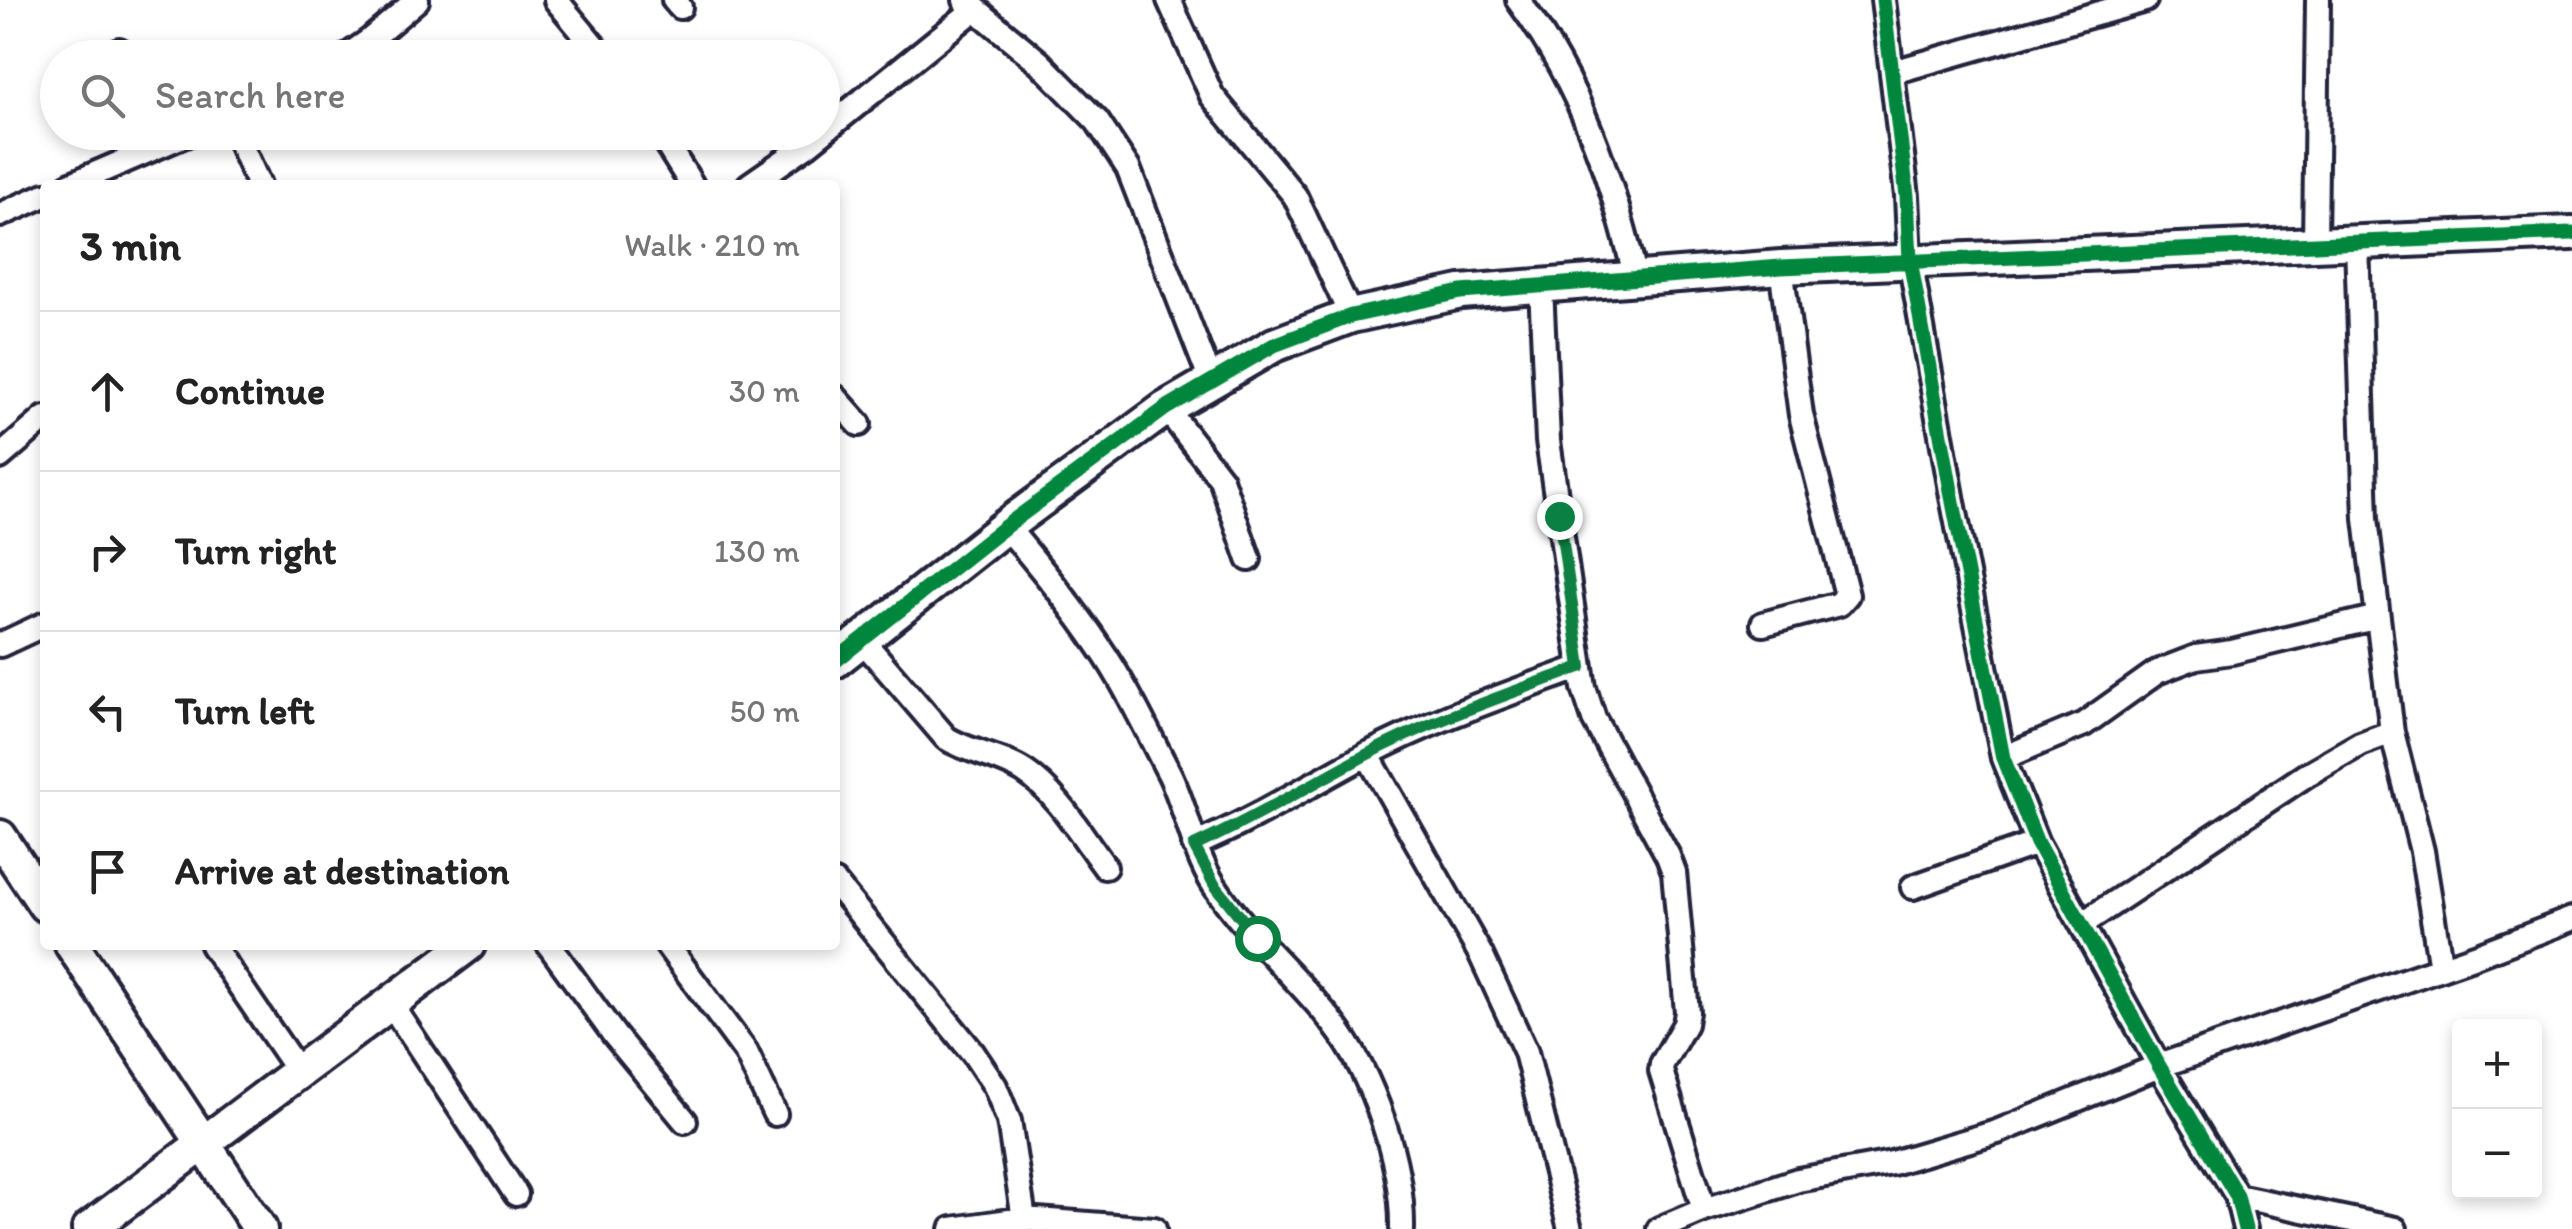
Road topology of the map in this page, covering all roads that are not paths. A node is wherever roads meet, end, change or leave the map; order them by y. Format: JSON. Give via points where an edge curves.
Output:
{"nodes":[{"id":1,"x":417,"y":0,"type":"edge"},
{"id":2,"x":556,"y":0,"type":"edge"},
{"id":3,"x":1169,"y":0,"type":"edge"},
{"id":4,"x":1518,"y":0,"type":"edge"},
{"id":5,"x":1884,"y":0,"type":"edge"},
{"id":6,"x":2145,"y":0,"type":"edge"},
{"id":7,"x":2318,"y":0,"type":"edge"},
{"id":8,"x":970,"y":4,"type":"edge"},
{"id":9,"x":370,"y":40,"type":"edge"},
{"id":10,"x":589,"y":40,"type":"edge"},
{"id":11,"x":1893,"y":72,"type":"junction"},
{"id":12,"x":840,"y":117,"type":"edge"},
{"id":13,"x":136,"y":150,"type":"edge"},
{"id":14,"x":244,"y":150,"type":"edge"},
{"id":15,"x":670,"y":150,"type":"edge"},
{"id":16,"x":801,"y":150,"type":"edge"},
{"id":17,"x":79,"y":180,"type":"edge"},
{"id":18,"x":258,"y":180,"type":"edge"},
{"id":19,"x":689,"y":180,"type":"edge"},
{"id":20,"x":756,"y":180,"type":"edge"},
{"id":21,"x":40,"y":197,"type":"edge"},
{"id":22,"x":0,"y":215,"type":"edge"},
{"id":23,"x":2572,"y":233,"type":"edge"},
{"id":24,"x":2357,"y":242,"type":"junction"},
{"id":25,"x":2315,"y":243,"type":"junction"},
{"id":26,"x":1910,"y":260,"type":"junction"},
{"id":27,"x":1781,"y":267,"type":"junction"},
{"id":28,"x":1636,"y":279,"type":"junction"},
{"id":29,"x":1541,"y":286,"type":"junction"},
{"id":30,"x":1351,"y":316,"type":"junction"},
{"id":31,"x":1211,"y":381,"type":"junction"},
{"id":32,"x":840,"y":403,"type":"edge"},
{"id":33,"x":1166,"y":408,"type":"junction"},
{"id":34,"x":40,"y":422,"type":"edge"},
{"id":35,"x":858,"y":424,"type":"dead end"},
{"id":36,"x":0,"y":456,"type":"edge"},
{"id":37,"x":1006,"y":526,"type":"junction"},
{"id":38,"x":1250,"y":559,"type":"dead end"},
{"id":39,"x":2378,"y":617,"type":"junction"},
{"id":40,"x":1762,"y":624,"type":"dead end"},
{"id":41,"x":40,"y":626,"type":"edge"},
{"id":42,"x":862,"y":640,"type":"junction"},
{"id":43,"x":0,"y":645,"type":"edge"},
{"id":44,"x":840,"y":657,"type":"edge"},
{"id":45,"x":1581,"y":667,"type":"junction"},
{"id":46,"x":2392,"y":732,"type":"junction"},
{"id":47,"x":1367,"y":754,"type":"junction"},
{"id":48,"x":2003,"y":758,"type":"junction"},
{"id":49,"x":0,"y":837,"type":"edge"},
{"id":50,"x":2037,"y":843,"type":"junction"},
{"id":51,"x":1194,"y":846,"type":"junction"},
{"id":52,"x":1105,"y":867,"type":"dead end"},
{"id":53,"x":1912,"y":887,"type":"dead end"},
{"id":54,"x":840,"y":889,"type":"edge"},
{"id":55,"x":40,"y":897,"type":"edge"},
{"id":56,"x":2572,"y":919,"type":"edge"},
{"id":57,"x":2082,"y":924,"type":"junction"},
{"id":58,"x":75,"y":950,"type":"edge"},
{"id":59,"x":215,"y":950,"type":"edge"},
{"id":60,"x":461,"y":950,"type":"edge"},
{"id":61,"x":553,"y":950,"type":"edge"},
{"id":62,"x":671,"y":950,"type":"edge"},
{"id":63,"x":2441,"y":968,"type":"junction"},
{"id":64,"x":391,"y":1004,"type":"junction"},
{"id":65,"x":2159,"y":1066,"type":"junction"},
{"id":66,"x":300,"y":1074,"type":"junction"},
{"id":67,"x":776,"y":1114,"type":"dead end"},
{"id":68,"x":685,"y":1122,"type":"dead end"},
{"id":69,"x":205,"y":1144,"type":"junction"},
{"id":70,"x":516,"y":1194,"type":"dead end"},
{"id":71,"x":2237,"y":1196,"type":"junction"},
{"id":72,"x":1704,"y":1210,"type":"junction"},
{"id":73,"x":1024,"y":1220,"type":"junction"},
{"id":74,"x":1141,"y":1228,"type":"edge"},
{"id":75,"x":1664,"y":1228,"type":"edge"},
{"id":76,"x":89,"y":1229,"type":"edge"},
{"id":77,"x":260,"y":1229,"type":"edge"},
{"id":78,"x":952,"y":1229,"type":"edge"},
{"id":79,"x":1402,"y":1229,"type":"edge"},
{"id":80,"x":1570,"y":1229,"type":"edge"},
{"id":81,"x":2246,"y":1229,"type":"edge"},
{"id":82,"x":2395,"y":1229,"type":"edge"}],
"edges":[{"from":1,"to":9,"type":"street"},
{"from":2,"to":10,"type":"street"},
{"from":3,"to":30,"type":"street","via":[[1212,96],[1296,196]]},
{"from":4,"to":28,"type":"street","via":[[1547,39],[1598,146]]},
{"from":5,"to":11,"type":"street"},
{"from":6,"to":11,"type":"street"},
{"from":7,"to":25,"type":"street"},
{"from":8,"to":12,"type":"street"},
{"from":8,"to":31,"type":"street","via":[[1097,121],[1128,168]]},
{"from":11,"to":26,"type":"street"},
{"from":13,"to":17,"type":"street"},
{"from":14,"to":18,"type":"street"},
{"from":15,"to":19,"type":"street"},
{"from":16,"to":20,"type":"street"},
{"from":21,"to":22,"type":"street"},
{"from":23,"to":24,"type":"street"},
{"from":24,"to":25,"type":"street"},
{"from":24,"to":39,"type":"street","via":[[2366,519]]},
{"from":25,"to":26,"type":"street"},
{"from":26,"to":27,"type":"street"},
{"from":26,"to":48,"type":"street"},
{"from":27,"to":28,"type":"street"},
{"from":27,"to":40,"type":"street","via":[[1802,414],[1847,595],[1840,604]]},
{"from":28,"to":29,"type":"street"},
{"from":29,"to":30,"type":"street","via":[[1462,292]]},
{"from":29,"to":45,"type":"street","via":[[1548,441]]},
{"from":30,"to":31,"type":"street","via":[[1274,345]]},
{"from":31,"to":33,"type":"street"},
{"from":32,"to":35,"type":"street"},
{"from":33,"to":37,"type":"street"},
{"from":33,"to":38,"type":"street","via":[[1221,479]]},
{"from":34,"to":36,"type":"street"},
{"from":37,"to":42,"type":"street"},
{"from":37,"to":51,"type":"street","via":[[1102,650],[1170,775]]},
{"from":39,"to":46,"type":"street"},
{"from":39,"to":48,"type":"street","via":[[2156,672],[2084,724]]},
{"from":41,"to":43,"type":"street"},
{"from":42,"to":44,"type":"street"},
{"from":42,"to":52,"type":"street","via":[[946,738],[1036,781]]},
{"from":45,"to":47,"type":"street"},
{"from":45,"to":72,"type":"street","via":[[1594,718],[1674,872],[1687,1012],[1661,1071]]},
{"from":46,"to":57,"type":"street","via":[[2306,774]]},
{"from":46,"to":63,"type":"street","via":[[2422,851]]},
{"from":47,"to":51,"type":"street"},
{"from":47,"to":80,"type":"street","via":[[1480,955],[1526,1052]]},
{"from":48,"to":50,"type":"street"},
{"from":49,"to":55,"type":"street"},
{"from":50,"to":53,"type":"street"},
{"from":50,"to":57,"type":"street"},
{"from":51,"to":79,"type":"street","via":[[1231,910],[1335,1024],[1362,1072],[1395,1165]]},
{"from":54,"to":73,"type":"street","via":[[995,1086],[1009,1121]]},
{"from":56,"to":63,"type":"street"},
{"from":57,"to":65,"type":"street"},
{"from":58,"to":69,"type":"street"},
{"from":59,"to":66,"type":"street"},
{"from":60,"to":64,"type":"street"},
{"from":61,"to":68,"type":"street"},
{"from":62,"to":67,"type":"street","via":[[746,1052]]},
{"from":63,"to":65,"type":"street"},
{"from":64,"to":66,"type":"street"},
{"from":64,"to":70,"type":"street"},
{"from":65,"to":71,"type":"street"},
{"from":65,"to":72,"type":"street","via":[[1997,1132]]},
{"from":66,"to":69,"type":"street"},
{"from":69,"to":76,"type":"street"},
{"from":69,"to":77,"type":"street"},
{"from":71,"to":81,"type":"street"},
{"from":71,"to":82,"type":"street"},
{"from":72,"to":75,"type":"street"},
{"from":73,"to":74,"type":"street"},
{"from":73,"to":78,"type":"street"}]}
